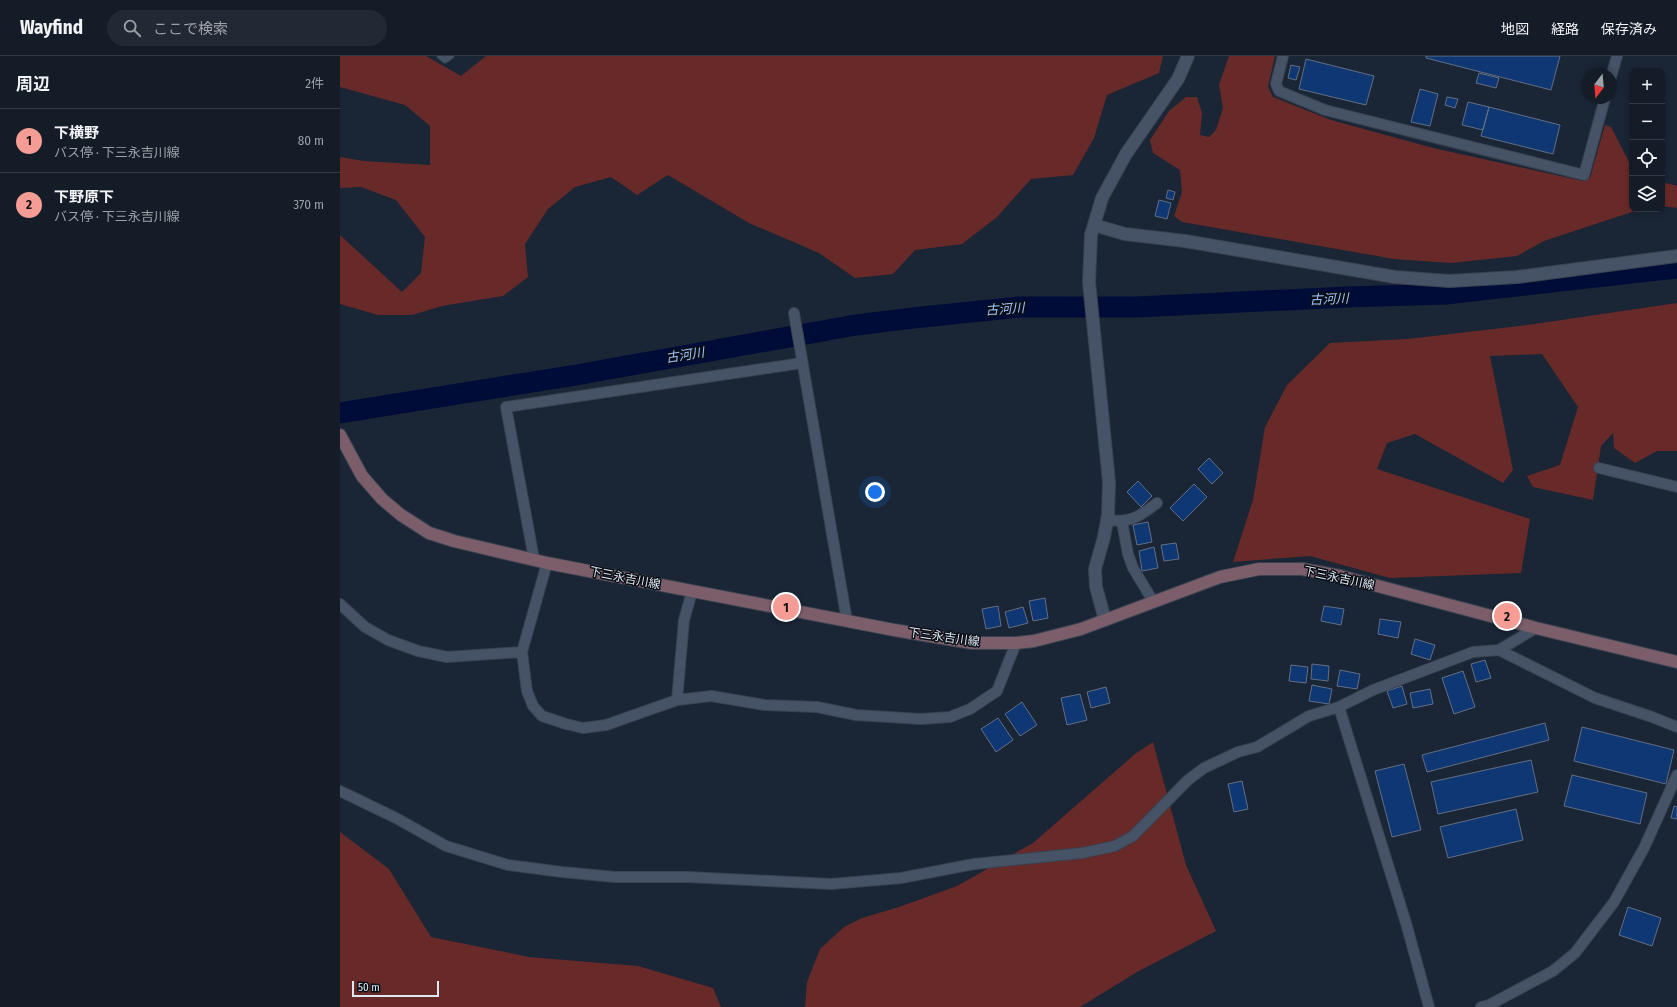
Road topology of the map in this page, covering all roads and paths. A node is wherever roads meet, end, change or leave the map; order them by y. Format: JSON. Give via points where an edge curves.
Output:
{"nodes":[{"id":1,"x":440,"y":56,"type":"edge"},
{"id":2,"x":451,"y":56,"type":"edge"},
{"id":3,"x":1188,"y":56,"type":"edge"},
{"id":4,"x":1284,"y":56,"type":"edge"},
{"id":5,"x":1617,"y":56,"type":"edge"},
{"id":6,"x":1614,"y":68,"type":"edge"},
{"id":7,"x":1603,"y":104,"type":"edge"},
{"id":8,"x":1094,"y":225,"type":"junction"},
{"id":9,"x":1677,"y":256,"type":"edge"},
{"id":10,"x":794,"y":313,"type":"dead end"},
{"id":11,"x":801,"y":361,"type":"junction"},
{"id":12,"x":340,"y":435,"type":"edge"},
{"id":13,"x":1599,"y":468,"type":"dead end"},
{"id":14,"x":1677,"y":487,"type":"edge"},
{"id":15,"x":1157,"y":503,"type":"dead end"},
{"id":16,"x":1108,"y":520,"type":"junction"},
{"id":17,"x":1122,"y":522,"type":"junction"},
{"id":18,"x":534,"y":560,"type":"junction"},
{"id":19,"x":547,"y":563,"type":"junction"},
{"id":20,"x":692,"y":592,"type":"junction"},
{"id":21,"x":1153,"y":601,"type":"junction"},
{"id":22,"x":340,"y":604,"type":"edge"},
{"id":23,"x":1105,"y":620,"type":"junction"},
{"id":24,"x":847,"y":621,"type":"junction"},
{"id":25,"x":1536,"y":628,"type":"junction"},
{"id":26,"x":1016,"y":643,"type":"junction"},
{"id":27,"x":1500,"y":650,"type":"junction"},
{"id":28,"x":522,"y":652,"type":"junction"},
{"id":29,"x":1677,"y":662,"type":"edge"},
{"id":30,"x":677,"y":700,"type":"junction"},
{"id":31,"x":1339,"y":707,"type":"junction"},
{"id":32,"x":1677,"y":727,"type":"edge"},
{"id":33,"x":1677,"y":775,"type":"edge"},
{"id":34,"x":340,"y":791,"type":"edge"},
{"id":35,"x":1429,"y":1007,"type":"edge"},
{"id":36,"x":1481,"y":1007,"type":"edge"}],
"edges":[{"from":1,"to":2,"type":"lane","via":[[445,60]]},
{"from":3,"to":8,"type":"street","via":[[1178,79],[1126,154],[1102,198]]},
{"from":4,"to":7,"type":"street","via":[[1276,84],[1279,91],[1319,107],[1584,175]]},
{"from":5,"to":6,"type":"street"},
{"from":8,"to":9,"type":"street","via":[[1124,234],[1185,241],[1395,277],[1449,281],[1517,277]]},
{"from":8,"to":16,"type":"street","via":[[1091,235],[1089,282],[1109,482]]},
{"from":10,"to":11,"type":"street"},
{"from":11,"to":18,"type":"street","via":[[506,407]]},
{"from":11,"to":24,"type":"street"},
{"from":12,"to":18,"type":"main road","name":"下三永吉川線","via":[[362,476],[382,499],[401,515],[430,533]]},
{"from":13,"to":14,"type":"street"},
{"from":15,"to":17,"type":"street","via":[[1141,516]]},
{"from":16,"to":17,"type":"street"},
{"from":16,"to":23,"type":"street","via":[[1095,569],[1096,587]]},
{"from":17,"to":21,"type":"street","via":[[1133,568]]},
{"from":18,"to":19,"type":"main road","name":"下三永吉川線"},
{"from":19,"to":20,"type":"main road","name":"下三永吉川線"},
{"from":19,"to":28,"type":"street"},
{"from":20,"to":24,"type":"main road","name":"下三永吉川線"},
{"from":20,"to":30,"type":"street","via":[[684,620]]},
{"from":21,"to":23,"type":"main road","name":"下三永吉川線"},
{"from":21,"to":25,"type":"main road","name":"下三永吉川線","via":[[1220,577],[1259,569],[1302,569],[1340,576]]},
{"from":22,"to":28,"type":"street","via":[[365,628],[418,651],[446,657]]},
{"from":23,"to":26,"type":"main road","name":"下三永吉川線","via":[[1081,629]]},
{"from":24,"to":26,"type":"main road","name":"下三永吉川線","via":[[972,643]]},
{"from":25,"to":27,"type":"street"},
{"from":25,"to":29,"type":"main road","name":"下三永吉川線"},
{"from":26,"to":30,"type":"street","via":[[997,691],[970,709],[950,717],[921,719],[856,715],[817,707],[765,705],[711,696]]},
{"from":27,"to":31,"type":"street","via":[[1473,652],[1373,690]]},
{"from":27,"to":32,"type":"street","via":[[1595,698]]},
{"from":28,"to":30,"type":"street","via":[[527,691],[533,706],[542,716],[566,724],[583,728],[606,725]]},
{"from":31,"to":34,"type":"street","via":[[1309,716],[1257,747],[1238,752],[1204,768],[1188,780],[1133,836],[1115,846],[1082,853],[974,864],[901,878],[831,884],[615,877],[508,865],[446,846]]},
{"from":31,"to":35,"type":"street"},
{"from":33,"to":36,"type":"street","via":[[1644,848],[1614,902],[1575,953],[1553,971]]}]}
